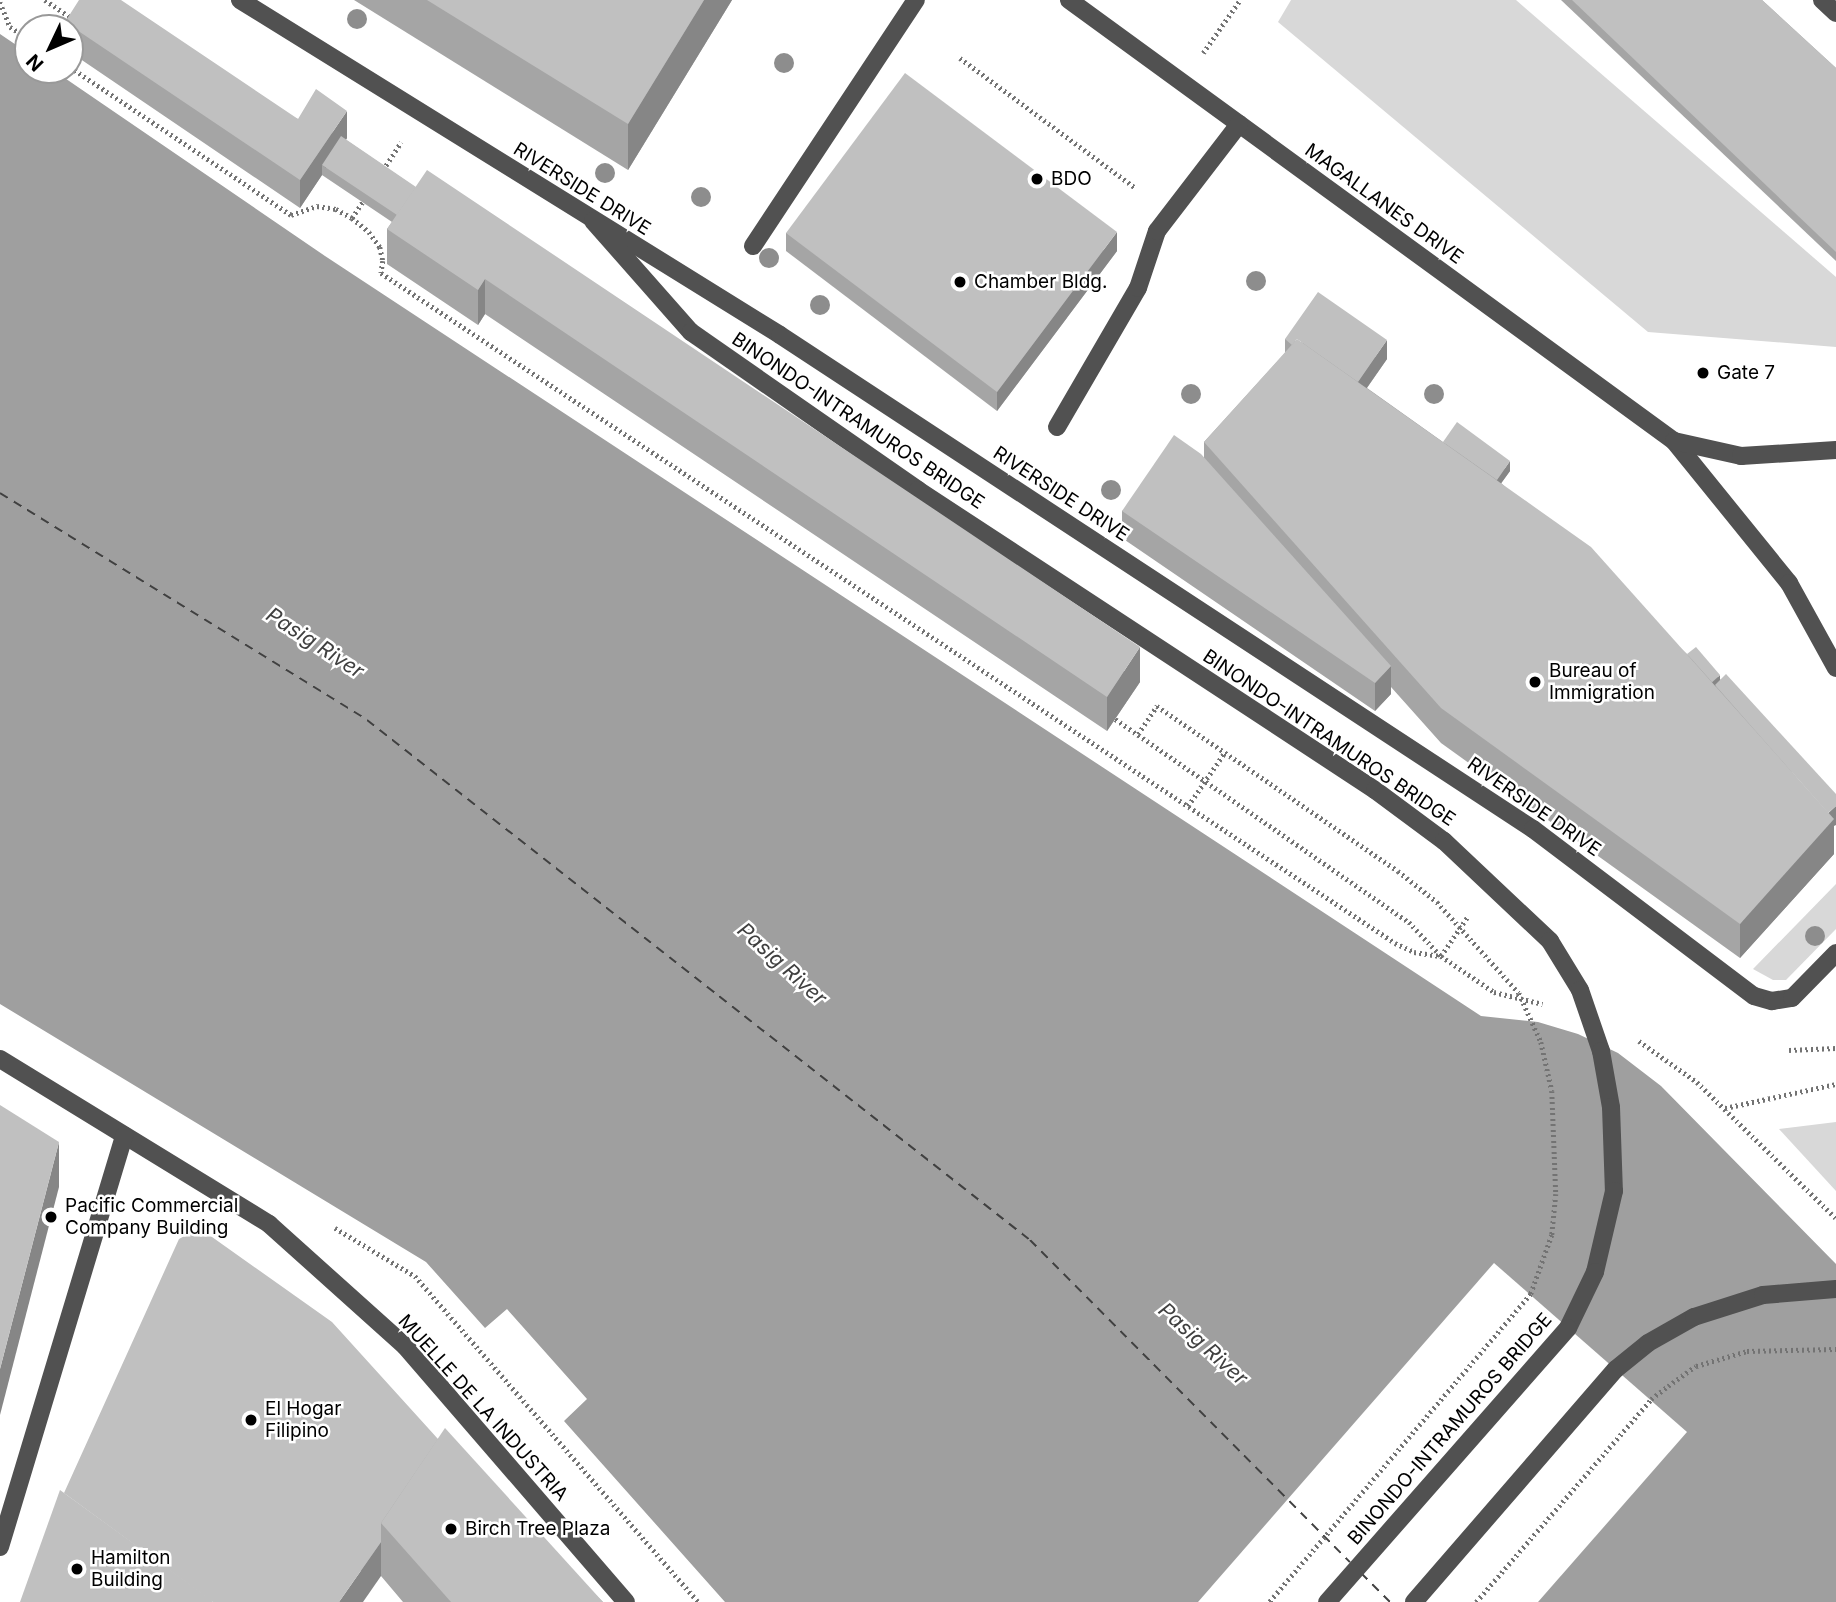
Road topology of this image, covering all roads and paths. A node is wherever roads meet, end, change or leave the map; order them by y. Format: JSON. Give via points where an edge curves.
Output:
{"nodes":[{"id":1,"x":45,"y":0,"type":"edge"},
{"id":2,"x":240,"y":0,"type":"edge"},
{"id":3,"x":916,"y":0,"type":"edge"},
{"id":4,"x":1069,"y":0,"type":"edge"},
{"id":5,"x":1240,"y":0,"type":"edge"},
{"id":6,"x":1822,"y":0,"type":"edge"},
{"id":7,"x":0,"y":2,"type":"edge"},
{"id":8,"x":267,"y":7,"type":"edge"},
{"id":9,"x":1836,"y":13,"type":"edge"},
{"id":10,"x":67,"y":14,"type":"edge"},
{"id":11,"x":14,"y":29,"type":"edge"},
{"id":12,"x":960,"y":58,"type":"dead end"},
{"id":13,"x":84,"y":76,"type":"edge"},
{"id":14,"x":1182,"y":82,"type":"junction"},
{"id":15,"x":1239,"y":124,"type":"junction"},
{"id":16,"x":1136,"y":188,"type":"dead end"},
{"id":17,"x":366,"y":195,"type":"edge"},
{"id":18,"x":352,"y":218,"type":"junction"},
{"id":19,"x":593,"y":221,"type":"junction"},
{"id":20,"x":753,"y":246,"type":"dead end"},
{"id":21,"x":1057,"y":427,"type":"dead end"},
{"id":22,"x":1674,"y":441,"type":"junction"},
{"id":23,"x":1836,"y":450,"type":"edge"},
{"id":24,"x":1836,"y":668,"type":"edge"},
{"id":25,"x":1104,"y":711,"type":"edge"},
{"id":26,"x":1138,"y":734,"type":"junction"},
{"id":27,"x":1225,"y":752,"type":"junction"},
{"id":28,"x":1188,"y":806,"type":"junction"},
{"id":29,"x":1836,"y":953,"type":"edge"},
{"id":30,"x":1836,"y":1048,"type":"edge"},
{"id":31,"x":1789,"y":1050,"type":"dead end"},
{"id":32,"x":0,"y":1059,"type":"edge"},
{"id":33,"x":1836,"y":1084,"type":"edge"},
{"id":34,"x":124,"y":1135,"type":"junction"},
{"id":35,"x":1836,"y":1218,"type":"edge"},
{"id":36,"x":1836,"y":1289,"type":"edge"},
{"id":37,"x":1836,"y":1349,"type":"edge"},
{"id":38,"x":0,"y":1547,"type":"edge"},
{"id":39,"x":626,"y":1602,"type":"edge"},
{"id":40,"x":1270,"y":1602,"type":"edge"},
{"id":41,"x":1327,"y":1602,"type":"edge"},
{"id":42,"x":1414,"y":1602,"type":"edge"},
{"id":43,"x":1476,"y":1602,"type":"edge"}],
"edges":[{"from":1,"to":10,"type":"path"},
{"from":2,"to":8,"type":"street","name":"RIVERSIDE DRIVE"},
{"from":3,"to":20,"type":"street"},
{"from":4,"to":14,"type":"street","name":"MAGALLANES DRIVE"},
{"from":5,"to":14,"type":"path"},
{"from":6,"to":9,"type":"street"},
{"from":7,"to":11,"type":"path"},
{"from":8,"to":19,"type":"street","name":"RIVERSIDE DRIVE"},
{"from":12,"to":16,"type":"path"},
{"from":13,"to":18,"type":"path","via":[[291,215],[317,206]]},
{"from":14,"to":15,"type":"street","name":"MAGALLANES DRIVE"},
{"from":15,"to":21,"type":"street","via":[[1157,232],[1138,288]]},
{"from":15,"to":22,"type":"street","name":"MAGALLANES DRIVE"},
{"from":17,"to":18,"type":"path"},
{"from":18,"to":28,"type":"path","via":[[380,247],[381,273]]},
{"from":19,"to":29,"type":"street","name":"RIVERSIDE DRIVE","via":[[780,335],[1533,829],[1754,996],[1772,1001],[1792,998]]},
{"from":19,"to":41,"type":"street","name":"BINONDO-INTRAMUROS BRIDGE","via":[[691,332],[918,490],[1375,790],[1444,841],[1550,941],[1580,990],[1601,1051],[1611,1107],[1614,1191],[1595,1272],[1568,1328]]},
{"from":22,"to":23,"type":"street","name":"MAGALLANES DRIVE","via":[[1741,456]]},
{"from":22,"to":24,"type":"street","name":"MAGALLANES DRIVE","via":[[1789,583]]},
{"from":25,"to":26,"type":"path"},
{"from":26,"to":27,"type":"path","via":[[1157,706]]},
{"from":26,"to":28,"type":"path","via":[[1409,922],[1441,956],[1395,943]]},
{"from":27,"to":28,"type":"path"},
{"from":27,"to":40,"type":"path","via":[[1437,902],[1519,993],[1541,1042],[1552,1091],[1556,1194],[1552,1236],[1531,1294]]},
{"from":30,"to":31,"type":"path"},
{"from":32,"to":34,"type":"street","name":"MUELLE DE LA INDUSTRIA"},
{"from":33,"to":35,"type":"path","via":[[1725,1108]]},
{"from":34,"to":38,"type":"street"},
{"from":34,"to":39,"type":"street","name":"MUELLE DE LA INDUSTRIA","via":[[269,1224],[405,1346]]},
{"from":36,"to":42,"type":"street","via":[[1763,1295],[1694,1317],[1648,1343],[1615,1369]]},
{"from":37,"to":43,"type":"path","via":[[1747,1351],[1696,1366],[1651,1399]]}]}
